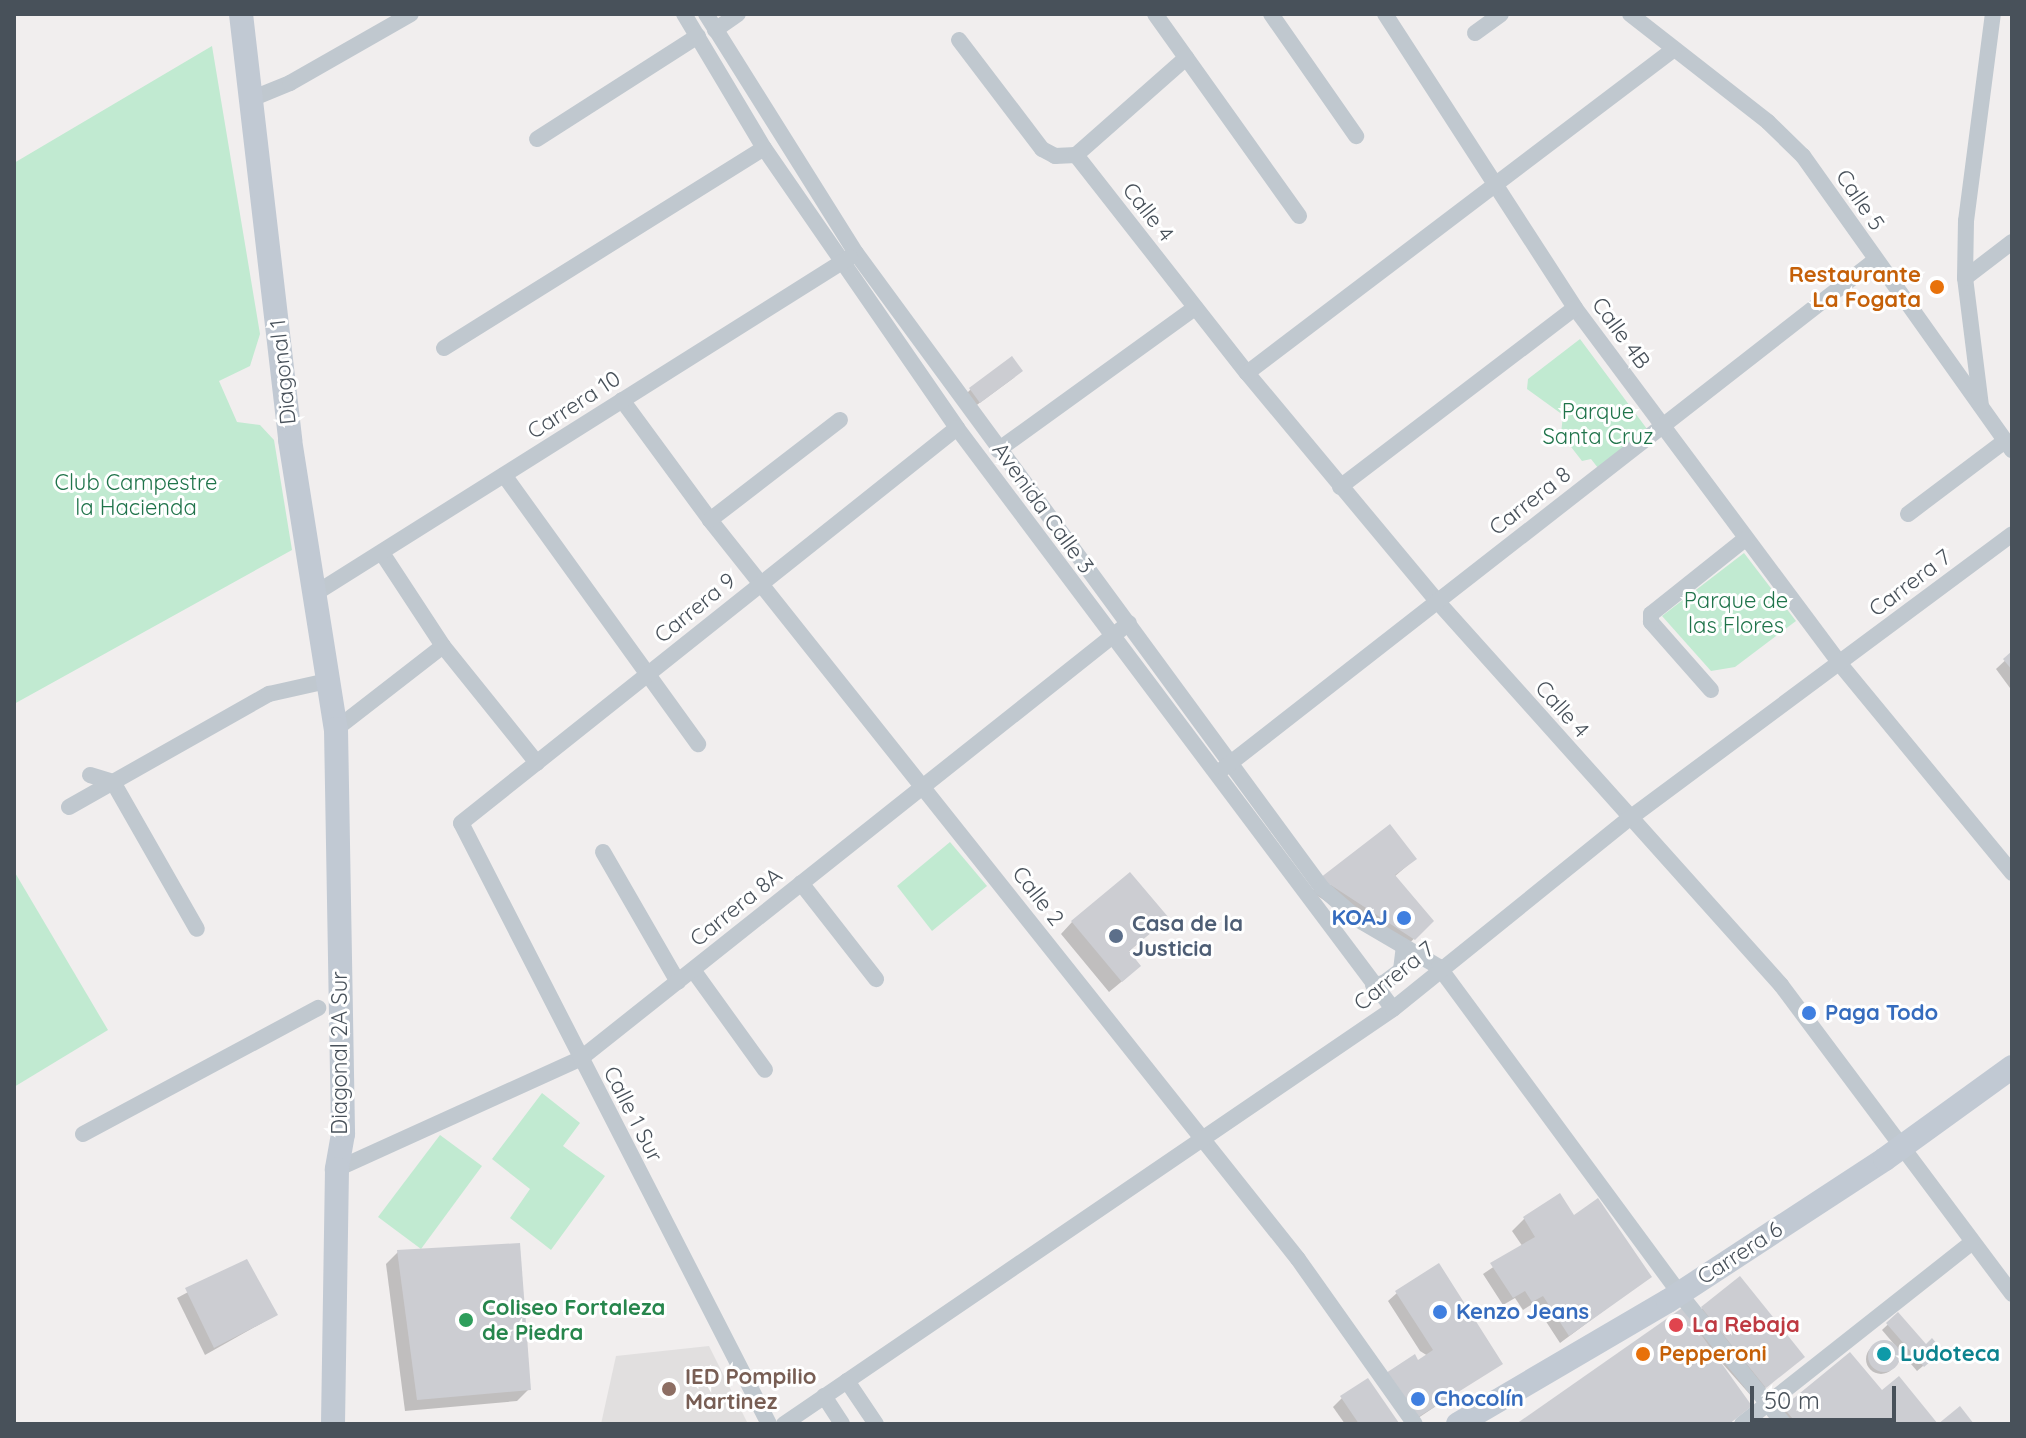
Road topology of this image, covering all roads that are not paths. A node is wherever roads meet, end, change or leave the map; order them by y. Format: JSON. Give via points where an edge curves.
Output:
{"nodes":[{"id":1,"x":241,"y":14,"type":"edge"},
{"id":2,"x":411,"y":14,"type":"edge"},
{"id":3,"x":684,"y":14,"type":"edge"},
{"id":4,"x":706,"y":14,"type":"edge"},
{"id":5,"x":738,"y":14,"type":"edge"},
{"id":6,"x":1155,"y":14,"type":"edge"},
{"id":7,"x":1271,"y":14,"type":"edge"},
{"id":8,"x":1385,"y":14,"type":"edge"},
{"id":9,"x":1501,"y":14,"type":"edge"},
{"id":10,"x":1630,"y":14,"type":"edge"},
{"id":11,"x":1993,"y":14,"type":"edge"},
{"id":12,"x":715,"y":30,"type":"junction"},
{"id":13,"x":1475,"y":33,"type":"dead end"},
{"id":14,"x":698,"y":36,"type":"junction"},
{"id":15,"x":959,"y":40,"type":"dead end"},
{"id":16,"x":1674,"y":49,"type":"junction"},
{"id":17,"x":1186,"y":58,"type":"junction"},
{"id":18,"x":251,"y":99,"type":"junction"},
{"id":19,"x":1356,"y":136,"type":"dead end"},
{"id":20,"x":537,"y":139,"type":"dead end"},
{"id":21,"x":764,"y":148,"type":"junction"},
{"id":22,"x":1076,"y":155,"type":"junction"},
{"id":23,"x":1493,"y":187,"type":"junction"},
{"id":24,"x":1299,"y":216,"type":"dead end"},
{"id":25,"x":2012,"y":242,"type":"edge"},
{"id":26,"x":856,"y":253,"type":"junction"},
{"id":27,"x":1874,"y":261,"type":"junction"},
{"id":28,"x":841,"y":263,"type":"junction"},
{"id":29,"x":1965,"y":278,"type":"junction"},
{"id":30,"x":1195,"y":308,"type":"junction"},
{"id":31,"x":1575,"y":308,"type":"junction"},
{"id":32,"x":444,"y":348,"type":"dead end"},
{"id":33,"x":1247,"y":373,"type":"junction"},
{"id":34,"x":622,"y":400,"type":"junction"},
{"id":35,"x":1982,"y":409,"type":"junction"},
{"id":36,"x":840,"y":420,"type":"dead end"},
{"id":37,"x":1662,"y":426,"type":"junction"},
{"id":38,"x":957,"y":428,"type":"junction"},
{"id":39,"x":2010,"y":448,"type":"edge"},
{"id":40,"x":998,"y":450,"type":"junction"},
{"id":41,"x":504,"y":475,"type":"junction"},
{"id":42,"x":1340,"y":487,"type":"junction"},
{"id":43,"x":1908,"y":514,"type":"dead end"},
{"id":44,"x":710,"y":520,"type":"junction"},
{"id":45,"x":2012,"y":534,"type":"edge"},
{"id":46,"x":1745,"y":539,"type":"junction"},
{"id":47,"x":382,"y":553,"type":"junction"},
{"id":48,"x":761,"y":584,"type":"junction"},
{"id":49,"x":316,"y":593,"type":"junction"},
{"id":50,"x":1437,"y":601,"type":"junction"},
{"id":51,"x":1129,"y":623,"type":"junction"},
{"id":52,"x":1110,"y":638,"type":"junction"},
{"id":53,"x":443,"y":646,"type":"junction"},
{"id":54,"x":1840,"y":664,"type":"junction"},
{"id":55,"x":647,"y":675,"type":"junction"},
{"id":56,"x":331,"y":680,"type":"junction"},
{"id":57,"x":1711,"y":690,"type":"dead end"},
{"id":58,"x":336,"y":729,"type":"junction"},
{"id":59,"x":698,"y":744,"type":"dead end"},
{"id":60,"x":537,"y":763,"type":"junction"},
{"id":61,"x":1231,"y":763,"type":"junction"},
{"id":62,"x":90,"y":775,"type":"dead end"},
{"id":63,"x":1214,"y":777,"type":"junction"},
{"id":64,"x":113,"y":782,"type":"junction"},
{"id":65,"x":923,"y":786,"type":"junction"},
{"id":66,"x":69,"y":807,"type":"dead end"},
{"id":67,"x":1630,"y":818,"type":"junction"},
{"id":68,"x":461,"y":823,"type":"joint"},
{"id":69,"x":603,"y":852,"type":"dead end"},
{"id":70,"x":2012,"y":873,"type":"edge"},
{"id":71,"x":801,"y":883,"type":"junction"},
{"id":72,"x":197,"y":929,"type":"dead end"},
{"id":73,"x":1404,"y":947,"type":"junction"},
{"id":74,"x":1439,"y":967,"type":"junction"},
{"id":75,"x":693,"y":970,"type":"junction"},
{"id":76,"x":876,"y":979,"type":"dead end"},
{"id":77,"x":678,"y":982,"type":"junction"},
{"id":78,"x":1373,"y":985,"type":"junction"},
{"id":79,"x":318,"y":1008,"type":"dead end"},
{"id":80,"x":1393,"y":1009,"type":"junction"},
{"id":81,"x":580,"y":1059,"type":"junction"},
{"id":82,"x":2012,"y":1067,"type":"edge"},
{"id":83,"x":765,"y":1070,"type":"dead end"},
{"id":84,"x":83,"y":1134,"type":"dead end"},
{"id":85,"x":1201,"y":1140,"type":"junction"},
{"id":86,"x":1901,"y":1147,"type":"junction"},
{"id":87,"x":337,"y":1169,"type":"junction"},
{"id":88,"x":1971,"y":1243,"type":"junction"},
{"id":89,"x":1679,"y":1293,"type":"junction"},
{"id":90,"x":2012,"y":1294,"type":"edge"},
{"id":91,"x":847,"y":1381,"type":"junction"},
{"id":92,"x":824,"y":1396,"type":"junction"},
{"id":93,"x":1768,"y":1403,"type":"junction"},
{"id":94,"x":1780,"y":1422,"type":"edge"},
{"id":95,"x":333,"y":1424,"type":"edge"},
{"id":96,"x":769,"y":1424,"type":"edge"},
{"id":97,"x":784,"y":1424,"type":"edge"},
{"id":98,"x":842,"y":1424,"type":"edge"},
{"id":99,"x":876,"y":1424,"type":"edge"},
{"id":100,"x":1415,"y":1424,"type":"edge"},
{"id":101,"x":1458,"y":1424,"type":"edge"},
{"id":102,"x":1742,"y":1424,"type":"edge"}],
"edges":[{"from":1,"to":18,"type":"main road","name":"Diagonal 1"},
{"from":2,"to":18,"type":"street"},
{"from":3,"to":14,"type":"street","name":"Avenida Calle 3"},
{"from":4,"to":12,"type":"street","name":"Avenida Calle 3"},
{"from":5,"to":12,"type":"street"},
{"from":6,"to":17,"type":"street"},
{"from":7,"to":19,"type":"street"},
{"from":8,"to":23,"type":"street","name":"Calle 4B"},
{"from":9,"to":13,"type":"street"},
{"from":10,"to":16,"type":"street","name":"Calle 5"},
{"from":11,"to":29,"type":"street","via":[[1966,221]]},
{"from":12,"to":26,"type":"street","name":"Avenida Calle 3"},
{"from":14,"to":20,"type":"street"},
{"from":14,"to":21,"type":"street","name":"Avenida Calle 3"},
{"from":15,"to":22,"type":"street","via":[[1042,149],[1055,156]]},
{"from":16,"to":23,"type":"street"},
{"from":16,"to":27,"type":"street","name":"Calle 5","via":[[1803,156]]},
{"from":17,"to":22,"type":"street"},
{"from":17,"to":24,"type":"street"},
{"from":18,"to":49,"type":"main road","name":"Diagonal 1","via":[[290,440]]},
{"from":21,"to":28,"type":"street","name":"Avenida Calle 3"},
{"from":21,"to":32,"type":"street"},
{"from":22,"to":30,"type":"street","name":"Calle 4"},
{"from":23,"to":31,"type":"street","name":"Calle 4B"},
{"from":23,"to":33,"type":"street"},
{"from":25,"to":29,"type":"street"},
{"from":26,"to":28,"type":"street","name":"Carrera 10"},
{"from":26,"to":40,"type":"street","name":"Avenida Calle 3"},
{"from":27,"to":35,"type":"street","name":"Calle 5"},
{"from":27,"to":37,"type":"street","name":"Carrera 8"},
{"from":28,"to":34,"type":"street","name":"Carrera 10"},
{"from":28,"to":38,"type":"street","name":"Avenida Calle 3"},
{"from":29,"to":35,"type":"street"},
{"from":30,"to":33,"type":"street","name":"Calle 4"},
{"from":30,"to":40,"type":"street"},
{"from":31,"to":37,"type":"street","name":"Calle 4B"},
{"from":31,"to":42,"type":"street"},
{"from":33,"to":42,"type":"street","name":"Calle 4"},
{"from":34,"to":41,"type":"street","name":"Carrera 10"},
{"from":34,"to":44,"type":"street","name":"Calle 2"},
{"from":35,"to":39,"type":"street","name":"Calle 5"},
{"from":36,"to":44,"type":"street"},
{"from":37,"to":46,"type":"street","name":"Calle 4B"},
{"from":37,"to":50,"type":"street","name":"Carrera 8"},
{"from":38,"to":48,"type":"street","name":"Carrera 9"},
{"from":38,"to":52,"type":"street","name":"Avenida Calle 3"},
{"from":39,"to":43,"type":"street"},
{"from":40,"to":51,"type":"street","name":"Avenida Calle 3"},
{"from":41,"to":47,"type":"street","name":"Carrera 10"},
{"from":41,"to":55,"type":"street"},
{"from":42,"to":50,"type":"street","name":"Calle 4"},
{"from":44,"to":48,"type":"street","name":"Calle 2"},
{"from":45,"to":54,"type":"street","name":"Carrera 7"},
{"from":46,"to":54,"type":"street","name":"Calle 4B"},
{"from":46,"to":57,"type":"street","via":[[1651,614],[1651,622]]},
{"from":47,"to":49,"type":"street","name":"Carrera 10"},
{"from":47,"to":53,"type":"street"},
{"from":48,"to":55,"type":"street","name":"Carrera 9"},
{"from":48,"to":65,"type":"street","name":"Calle 2"},
{"from":49,"to":56,"type":"main road","name":"Diagonal 1"},
{"from":50,"to":61,"type":"street","name":"Carrera 8"},
{"from":50,"to":67,"type":"street","name":"Calle 4"},
{"from":51,"to":52,"type":"street","name":"Carrera 8A"},
{"from":51,"to":61,"type":"street","name":"Avenida Calle 3"},
{"from":52,"to":63,"type":"street","name":"Avenida Calle 3"},
{"from":52,"to":65,"type":"street","name":"Carrera 8A"},
{"from":53,"to":58,"type":"street"},
{"from":53,"to":60,"type":"street"},
{"from":54,"to":67,"type":"street","name":"Carrera 7"},
{"from":54,"to":70,"type":"street","name":"Calle 4B"},
{"from":55,"to":59,"type":"street"},
{"from":55,"to":60,"type":"street","name":"Carrera 9"},
{"from":56,"to":58,"type":"main road","name":"Diagonal 1"},
{"from":56,"to":64,"type":"street","via":[[282,688]]},
{"from":58,"to":87,"type":"main road","name":"Diagonal 2A Sur","via":[[343,1134]]},
{"from":60,"to":68,"type":"street","name":"Carrera 9"},
{"from":61,"to":63,"type":"street","name":"Carrera 8"},
{"from":61,"to":73,"type":"street","name":"Avenida Calle 3","via":[[1322,888],[1359,920]]},
{"from":62,"to":64,"type":"street"},
{"from":63,"to":78,"type":"street","name":"Avenida Calle 3"},
{"from":64,"to":66,"type":"street"},
{"from":64,"to":72,"type":"street"},
{"from":65,"to":71,"type":"street","name":"Carrera 8A"},
{"from":65,"to":85,"type":"street","name":"Calle 2"},
{"from":67,"to":74,"type":"street","name":"Carrera 7"},
{"from":67,"to":86,"type":"street","name":"Calle 4","via":[[1781,985]]},
{"from":68,"to":81,"type":"street","name":"Calle 1 Sur"},
{"from":69,"to":77,"type":"street"},
{"from":71,"to":75,"type":"street","name":"Carrera 8A"},
{"from":71,"to":76,"type":"street"},
{"from":73,"to":74,"type":"street","name":"Avenida Calle 3"},
{"from":73,"to":78,"type":"street","via":[[1401,970]]},
{"from":74,"to":80,"type":"street","name":"Carrera 7"},
{"from":74,"to":89,"type":"street"},
{"from":75,"to":77,"type":"street","name":"Carrera 8A"},
{"from":75,"to":83,"type":"street"},
{"from":77,"to":81,"type":"street","name":"Carrera 8A"},
{"from":78,"to":80,"type":"street","name":"Avenida Calle 3"},
{"from":79,"to":84,"type":"street"},
{"from":80,"to":85,"type":"street","name":"Carrera 7"},
{"from":81,"to":87,"type":"street","name":"Carrera 8A"},
{"from":81,"to":96,"type":"street","name":"Calle 1 Sur"},
{"from":82,"to":86,"type":"main road","name":"Carrera 6"},
{"from":85,"to":91,"type":"street","name":"Carrera 7"},
{"from":85,"to":100,"type":"street","name":"Calle 2","via":[[1298,1259]]},
{"from":86,"to":88,"type":"street","name":"Calle 4"},
{"from":86,"to":89,"type":"main road","name":"Carrera 6"},
{"from":87,"to":95,"type":"main road","name":"Diagonal 2A Sur"},
{"from":88,"to":90,"type":"street","name":"Calle 4"},
{"from":88,"to":93,"type":"street"},
{"from":89,"to":93,"type":"street"},
{"from":89,"to":101,"type":"main road","name":"Carrera 6"},
{"from":91,"to":92,"type":"street","name":"Carrera 7"},
{"from":91,"to":99,"type":"street"},
{"from":92,"to":97,"type":"street","name":"Carrera 7"},
{"from":92,"to":98,"type":"street"},
{"from":93,"to":94,"type":"street"},
{"from":93,"to":102,"type":"street"}]}
